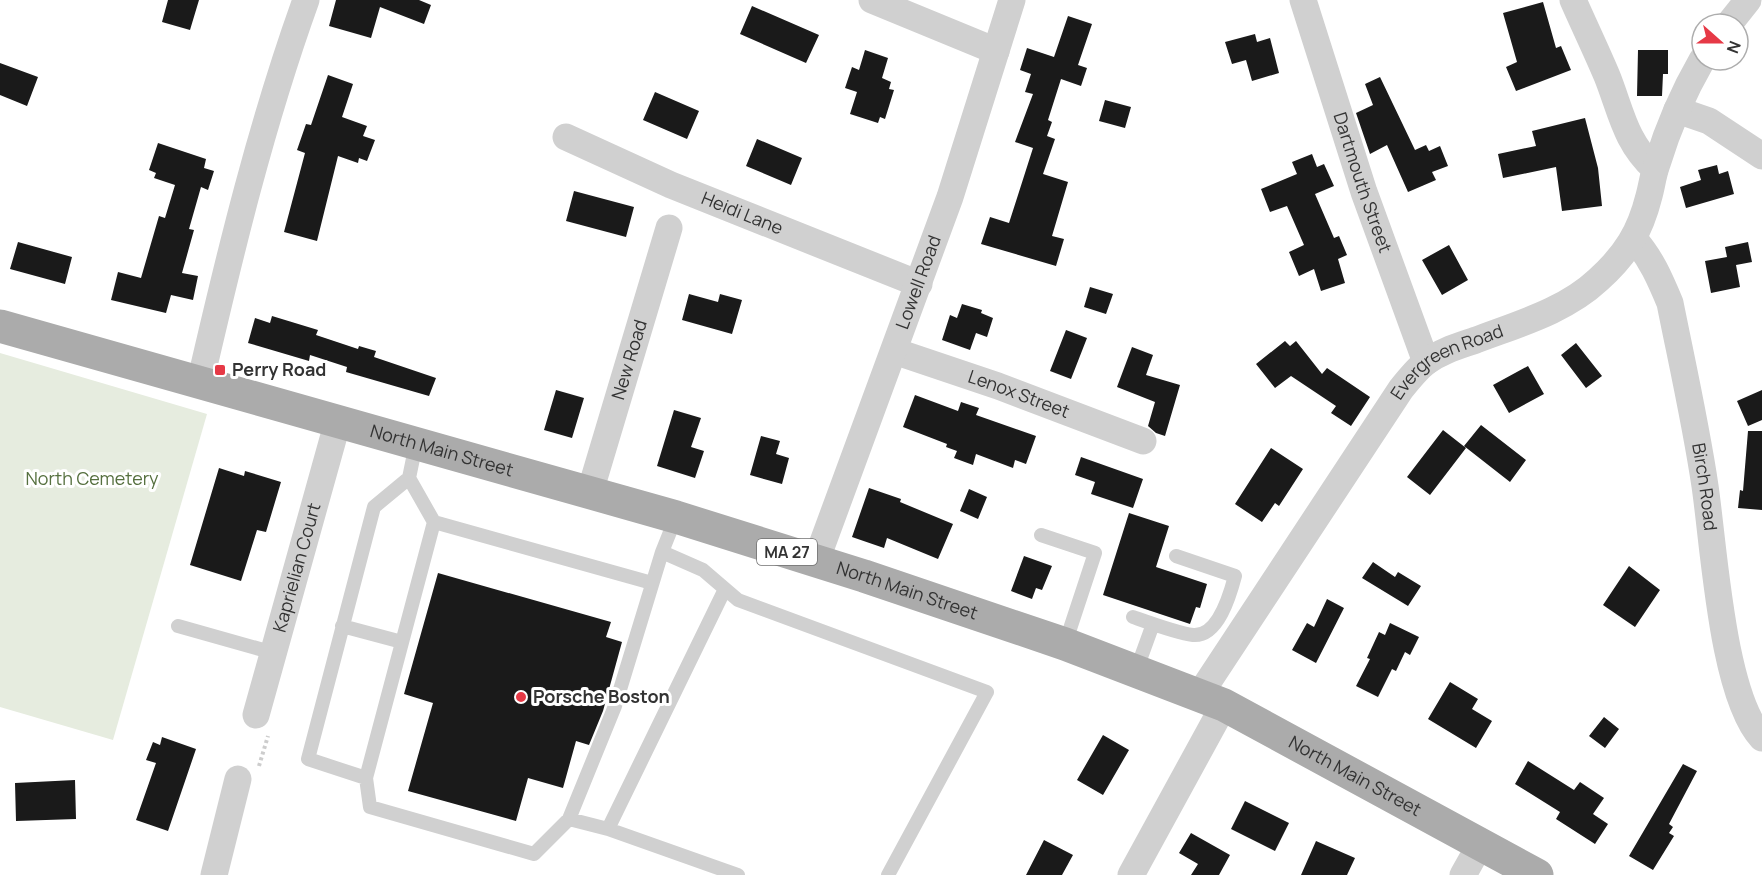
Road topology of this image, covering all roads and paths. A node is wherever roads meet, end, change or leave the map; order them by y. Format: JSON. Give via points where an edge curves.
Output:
{"nodes":[{"id":1,"x":306,"y":0,"type":"edge"},
{"id":2,"x":872,"y":0,"type":"edge"},
{"id":3,"x":1012,"y":0,"type":"edge"},
{"id":4,"x":1304,"y":0,"type":"edge"},
{"id":5,"x":1573,"y":0,"type":"edge"},
{"id":6,"x":1748,"y":0,"type":"edge"},
{"id":7,"x":1738,"y":12,"type":"edge"},
{"id":8,"x":996,"y":51,"type":"junction"},
{"id":9,"x":1696,"y":72,"type":"edge"},
{"id":10,"x":1677,"y":110,"type":"junction"},
{"id":11,"x":566,"y":137,"type":"dead end"},
{"id":12,"x":1762,"y":156,"type":"edge"},
{"id":13,"x":1655,"y":169,"type":"junction"},
{"id":14,"x":669,"y":228,"type":"dead end"},
{"id":15,"x":1634,"y":239,"type":"junction"},
{"id":16,"x":919,"y":284,"type":"junction"},
{"id":17,"x":0,"y":326,"type":"edge"},
{"id":18,"x":894,"y":351,"type":"junction"},
{"id":19,"x":1426,"y":362,"type":"junction"},
{"id":20,"x":200,"y":382,"type":"junction"},
{"id":21,"x":338,"y":421,"type":"junction"},
{"id":22,"x":1143,"y":441,"type":"dead end"},
{"id":23,"x":416,"y":443,"type":"junction"},
{"id":24,"x":409,"y":478,"type":"junction"},
{"id":25,"x":590,"y":492,"type":"junction"},
{"id":26,"x":676,"y":517,"type":"junction"},
{"id":27,"x":434,"y":522,"type":"junction"},
{"id":28,"x":1041,"y":535,"type":"dead end"},
{"id":29,"x":662,"y":552,"type":"junction"},
{"id":30,"x":1176,"y":556,"type":"dead end"},
{"id":31,"x":816,"y":561,"type":"junction"},
{"id":32,"x":652,"y":583,"type":"junction"},
{"id":33,"x":725,"y":589,"type":"junction"},
{"id":34,"x":1133,"y":617,"type":"dead end"},
{"id":35,"x":1153,"y":624,"type":"junction"},
{"id":36,"x":178,"y":626,"type":"dead end"},
{"id":37,"x":342,"y":626,"type":"junction"},
{"id":38,"x":402,"y":642,"type":"junction"},
{"id":39,"x":1065,"y":645,"type":"junction"},
{"id":40,"x":274,"y":653,"type":"junction"},
{"id":41,"x":1136,"y":671,"type":"junction"},
{"id":42,"x":1212,"y":700,"type":"junction"},
{"id":43,"x":256,"y":715,"type":"joint"},
{"id":44,"x":1762,"y":738,"type":"edge"},
{"id":45,"x":366,"y":778,"type":"junction"},
{"id":46,"x":238,"y":779,"type":"joint"},
{"id":47,"x":569,"y":819,"type":"junction"},
{"id":48,"x":608,"y":829,"type":"junction"},
{"id":49,"x":1480,"y":843,"type":"junction"},
{"id":50,"x":214,"y":875,"type":"edge"},
{"id":51,"x":738,"y":875,"type":"edge"},
{"id":52,"x":888,"y":875,"type":"edge"},
{"id":53,"x":1131,"y":875,"type":"edge"},
{"id":54,"x":1463,"y":875,"type":"edge"},
{"id":55,"x":1537,"y":875,"type":"edge"}],
"edges":[{"from":1,"to":20,"type":"street","via":[[257,153]]},
{"from":2,"to":8,"type":"street"},
{"from":3,"to":8,"type":"street","name":"Lowell Road"},
{"from":4,"to":19,"type":"street","name":"Dartmouth Street","via":[[1364,192]]},
{"from":5,"to":13,"type":"street","via":[[1626,130],[1642,158]]},
{"from":6,"to":7,"type":"street"},
{"from":8,"to":16,"type":"street","name":"Lowell Road"},
{"from":9,"to":10,"type":"street","name":"Evergreen Road"},
{"from":10,"to":12,"type":"street","via":[[1709,121]]},
{"from":10,"to":13,"type":"street","name":"Evergreen Road"},
{"from":11,"to":16,"type":"street","name":"Heidi Lane","via":[[671,185]]},
{"from":13,"to":15,"type":"street","name":"Evergreen Road"},
{"from":14,"to":25,"type":"street","name":"New Road"},
{"from":15,"to":19,"type":"street","name":"Evergreen Road","via":[[1619,260],[1573,299]]},
{"from":15,"to":44,"type":"street","name":"Birch Road","via":[[1659,275],[1670,303],[1705,485],[1730,660],[1747,714]]},
{"from":16,"to":18,"type":"street","name":"Lowell Road"},
{"from":17,"to":20,"type":"main road","name":"North Main Street","number":"MA 27"},
{"from":18,"to":22,"type":"street","name":"Lenox Street"},
{"from":18,"to":31,"type":"street","name":"Lowell Road"},
{"from":19,"to":42,"type":"street","name":"Evergreen Road","via":[[1401,389]]},
{"from":20,"to":21,"type":"main road","name":"North Main Street","number":"MA 27"},
{"from":21,"to":23,"type":"main road","name":"North Main Street","number":"MA 27"},
{"from":21,"to":40,"type":"street","name":"Kaprielian Court"},
{"from":23,"to":24,"type":"lane"},
{"from":23,"to":25,"type":"main road","name":"North Main Street","number":"MA 27"},
{"from":24,"to":27,"type":"lane"},
{"from":24,"to":37,"type":"lane","via":[[374,507]]},
{"from":25,"to":26,"type":"main road","name":"North Main Street","number":"MA 27"},
{"from":26,"to":29,"type":"lane"},
{"from":26,"to":31,"type":"main road","name":"North Main Street","number":"MA 27"},
{"from":27,"to":32,"type":"lane"},
{"from":27,"to":38,"type":"lane"},
{"from":28,"to":39,"type":"lane","via":[[1095,553]]},
{"from":29,"to":32,"type":"lane"},
{"from":29,"to":33,"type":"lane","via":[[703,570]]},
{"from":30,"to":35,"type":"lane","via":[[1234,576],[1230,595],[1208,630],[1195,635]]},
{"from":31,"to":39,"type":"main road","name":"North Main Street","number":"MA 27"},
{"from":32,"to":47,"type":"lane","via":[[615,706]]},
{"from":33,"to":48,"type":"lane"},
{"from":33,"to":52,"type":"lane","via":[[738,600],[987,692]]},
{"from":34,"to":35,"type":"lane"},
{"from":35,"to":41,"type":"lane"},
{"from":36,"to":40,"type":"lane"},
{"from":37,"to":38,"type":"lane"},
{"from":37,"to":45,"type":"lane","via":[[308,759]]},
{"from":38,"to":45,"type":"lane"},
{"from":39,"to":41,"type":"main road","name":"North Main Street","number":"MA 27"},
{"from":40,"to":43,"type":"street","name":"Kaprielian Court"},
{"from":41,"to":42,"type":"main road","name":"North Main Street","number":"MA 27"},
{"from":42,"to":49,"type":"main road","name":"North Main Street","number":"MA 27"},
{"from":42,"to":53,"type":"street","name":"Evergreen Road"},
{"from":43,"to":46,"type":"path","via":[[268,736],[263,756],[260,766]]},
{"from":45,"to":47,"type":"lane","via":[[370,807],[534,854]]},
{"from":46,"to":50,"type":"street"},
{"from":47,"to":48,"type":"lane"},
{"from":48,"to":51,"type":"lane"},
{"from":49,"to":54,"type":"street"},
{"from":49,"to":55,"type":"main road","name":"North Main Street","number":"MA 27"}]}
